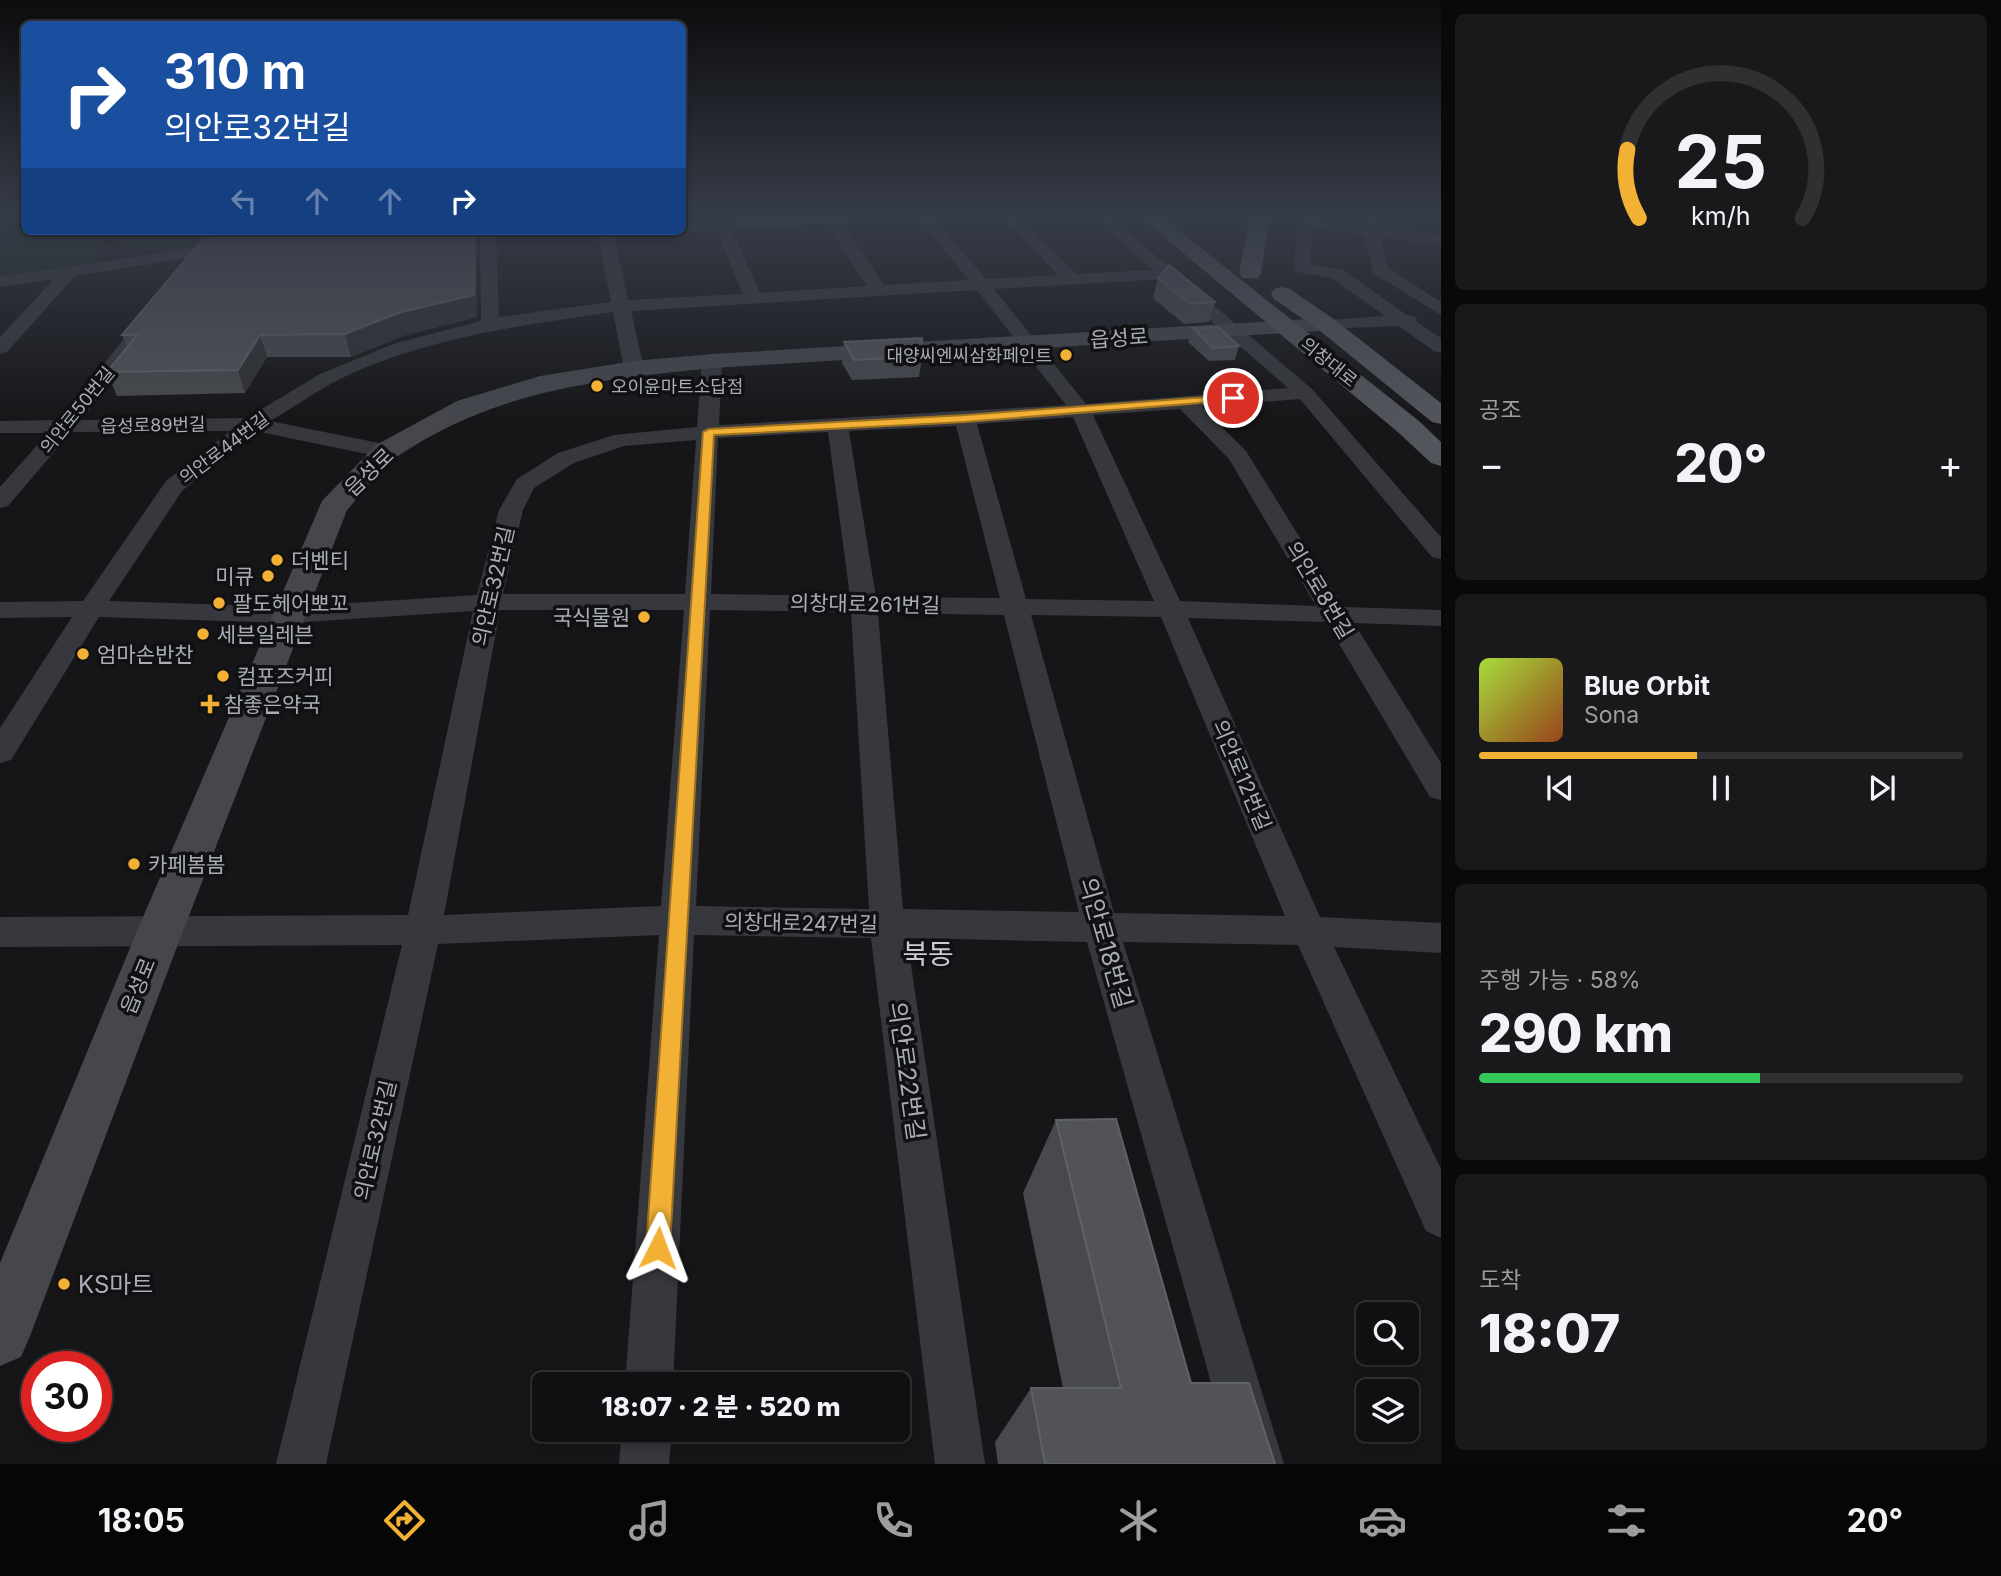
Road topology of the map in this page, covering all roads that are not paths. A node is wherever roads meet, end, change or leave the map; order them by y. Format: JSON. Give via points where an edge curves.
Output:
{"nodes":[{"id":1,"x":57,"y":285,"type":"edge"},
{"id":2,"x":489,"y":285,"type":"edge"},
{"id":3,"x":617,"y":285,"type":"edge"},
{"id":4,"x":748,"y":285,"type":"edge"},
{"id":5,"x":875,"y":285,"type":"edge"},
{"id":6,"x":977,"y":285,"type":"edge"},
{"id":7,"x":982,"y":285,"type":"edge"},
{"id":8,"x":1179,"y":285,"type":"edge"},
{"id":9,"x":1235,"y":285,"type":"edge"},
{"id":10,"x":1268,"y":285,"type":"edge"},
{"id":11,"x":1353,"y":285,"type":"edge"},
{"id":12,"x":1404,"y":285,"type":"edge"},
{"id":13,"x":879,"y":291,"type":"junction"},
{"id":14,"x":754,"y":298,"type":"junction"},
{"id":15,"x":162,"y":302,"type":"edge"},
{"id":16,"x":621,"y":306,"type":"junction"},
{"id":17,"x":1441,"y":310,"type":"edge"},
{"id":18,"x":1441,"y":318,"type":"edge"},
{"id":19,"x":1404,"y":320,"type":"junction"},
{"id":20,"x":490,"y":324,"type":"junction"},
{"id":21,"x":1327,"y":325,"type":"junction"},
{"id":22,"x":1287,"y":327,"type":"junction"},
{"id":23,"x":1233,"y":331,"type":"junction"},
{"id":24,"x":1027,"y":344,"type":"junction"},
{"id":25,"x":1441,"y":347,"type":"edge"},
{"id":26,"x":0,"y":348,"type":"edge"},
{"id":27,"x":712,"y":361,"type":"junction"},
{"id":28,"x":634,"y":369,"type":"junction"},
{"id":29,"x":1305,"y":393,"type":"junction"},
{"id":30,"x":1185,"y":402,"type":"junction"},
{"id":31,"x":1080,"y":410,"type":"junction"},
{"id":32,"x":1441,"y":416,"type":"edge"},
{"id":33,"x":965,"y":419,"type":"junction"},
{"id":34,"x":251,"y":424,"type":"junction"},
{"id":35,"x":838,"y":426,"type":"junction"},
{"id":36,"x":64,"y":427,"type":"junction"},
{"id":37,"x":0,"y":428,"type":"edge"},
{"id":38,"x":709,"y":432,"type":"junction"},
{"id":39,"x":386,"y":451,"type":"junction"},
{"id":40,"x":1441,"y":457,"type":"edge"},
{"id":41,"x":0,"y":501,"type":"edge"},
{"id":42,"x":1441,"y":552,"type":"edge"},
{"id":43,"x":488,"y":602,"type":"junction"},
{"id":44,"x":697,"y":602,"type":"junction"},
{"id":45,"x":864,"y":604,"type":"junction"},
{"id":46,"x":1017,"y":606,"type":"junction"},
{"id":47,"x":91,"y":609,"type":"junction"},
{"id":48,"x":1171,"y":609,"type":"junction"},
{"id":49,"x":0,"y":610,"type":"edge"},
{"id":50,"x":1335,"y":614,"type":"junction"},
{"id":51,"x":290,"y":615,"type":"junction"},
{"id":52,"x":1441,"y":618,"type":"edge"},
{"id":53,"x":0,"y":752,"type":"edge"},
{"id":54,"x":1441,"y":789,"type":"edge"},
{"id":55,"x":678,"y":920,"type":"junction"},
{"id":56,"x":887,"y":924,"type":"junction"},
{"id":57,"x":1101,"y":928,"type":"junction"},
{"id":58,"x":423,"y":930,"type":"junction"},
{"id":59,"x":160,"y":931,"type":"junction"},
{"id":60,"x":1309,"y":931,"type":"junction"},
{"id":61,"x":0,"y":932,"type":"edge"},
{"id":62,"x":1441,"y":938,"type":"edge"},
{"id":63,"x":1441,"y":1216,"type":"edge"},
{"id":64,"x":0,"y":1336,"type":"edge"},
{"id":65,"x":650,"y":1372,"type":"edge"},
{"id":66,"x":646,"y":1442,"type":"edge"},
{"id":67,"x":301,"y":1464,"type":"edge"},
{"id":68,"x":645,"y":1464,"type":"edge"},
{"id":69,"x":960,"y":1464,"type":"edge"},
{"id":70,"x":1259,"y":1464,"type":"edge"}],
"edges":[{"from":1,"to":26,"type":"street"},
{"from":2,"to":20,"type":"street"},
{"from":3,"to":16,"type":"street"},
{"from":4,"to":14,"type":"street"},
{"from":5,"to":13,"type":"street"},
{"from":6,"to":13,"type":"street","name":"의안로44번길"},
{"from":7,"to":24,"type":"street","name":"의안로12번길"},
{"from":8,"to":23,"type":"street"},
{"from":9,"to":22,"type":"main road","name":"의창대로"},
{"from":10,"to":21,"type":"main road","name":"의창대로"},
{"from":11,"to":19,"type":"street"},
{"from":12,"to":17,"type":"street"},
{"from":13,"to":14,"type":"street","name":"의안로44번길"},
{"from":14,"to":16,"type":"street","name":"의안로44번길"},
{"from":15,"to":36,"type":"street","name":"의안로50번길"},
{"from":16,"to":20,"type":"street","name":"의안로44번길"},
{"from":16,"to":28,"type":"street"},
{"from":18,"to":19,"type":"street"},
{"from":19,"to":21,"type":"street"},
{"from":19,"to":25,"type":"street"},
{"from":20,"to":34,"type":"street","name":"의안로44번길","via":[[400,348],[327,378]]},
{"from":21,"to":22,"type":"main road","name":"읍성로"},
{"from":21,"to":32,"type":"main road","name":"의창대로"},
{"from":22,"to":23,"type":"main road","name":"읍성로"},
{"from":22,"to":40,"type":"main road","name":"의창대로"},
{"from":23,"to":24,"type":"main road","name":"읍성로"},
{"from":23,"to":29,"type":"street"},
{"from":24,"to":27,"type":"main road","name":"읍성로"},
{"from":24,"to":31,"type":"street","name":"의안로12번길"},
{"from":27,"to":28,"type":"main road","name":"읍성로"},
{"from":27,"to":38,"type":"street"},
{"from":28,"to":39,"type":"main road","name":"읍성로","via":[[540,384],[466,407]]},
{"from":29,"to":30,"type":"street","name":"의안로32번길"},
{"from":29,"to":42,"type":"street"},
{"from":30,"to":31,"type":"street","name":"의안로32번길"},
{"from":30,"to":50,"type":"street","name":"의안로8번길","via":[[1238,456]]},
{"from":31,"to":33,"type":"street","name":"의안로32번길"},
{"from":31,"to":48,"type":"street","name":"의안로12번길"},
{"from":33,"to":35,"type":"street","name":"의안로32번길"},
{"from":33,"to":46,"type":"street","name":"의안로18번길"},
{"from":34,"to":36,"type":"street","name":"읍성로89번길"},
{"from":34,"to":39,"type":"street","name":"읍성로89번길"},
{"from":34,"to":47,"type":"street","name":"의안로44번길","via":[[174,486]]},
{"from":35,"to":38,"type":"street","name":"의안로32번길"},
{"from":35,"to":45,"type":"street","name":"의안로22번길"},
{"from":36,"to":37,"type":"street","name":"읍성로89번길"},
{"from":36,"to":41,"type":"street","name":"의안로50번길"},
{"from":38,"to":43,"type":"street","name":"의안로32번길","via":[[622,440],[566,458],[525,484],[511,510]]},
{"from":38,"to":44,"type":"street"},
{"from":39,"to":51,"type":"main road","name":"읍성로","via":[[333,507]]},
{"from":43,"to":44,"type":"street","name":"의창대로261번길"},
{"from":43,"to":51,"type":"street","name":"의창대로261번길"},
{"from":43,"to":58,"type":"street","name":"의안로32번길"},
{"from":44,"to":45,"type":"street","name":"의창대로261번길"},
{"from":44,"to":55,"type":"street"},
{"from":45,"to":46,"type":"street","name":"의창대로261번길"},
{"from":45,"to":56,"type":"street","name":"의안로22번길"},
{"from":46,"to":48,"type":"street","name":"의창대로261번길"},
{"from":46,"to":57,"type":"street","name":"의안로18번길"},
{"from":47,"to":49,"type":"street","name":"의창대로261번길"},
{"from":47,"to":51,"type":"street","name":"의창대로261번길"},
{"from":47,"to":53,"type":"street","name":"의안로44번길"},
{"from":48,"to":50,"type":"street","name":"의창대로261번길"},
{"from":48,"to":60,"type":"street","name":"의안로12번길"},
{"from":50,"to":52,"type":"street","name":"의창대로261번길"},
{"from":50,"to":54,"type":"street","name":"의안로8번길"},
{"from":51,"to":59,"type":"main road","name":"읍성로"},
{"from":55,"to":56,"type":"street","name":"의창대로247번길"},
{"from":55,"to":58,"type":"street","name":"의창대로247번길"},
{"from":55,"to":65,"type":"street"},
{"from":56,"to":57,"type":"street","name":"의창대로247번길"},
{"from":56,"to":69,"type":"street","name":"의안로22번길"},
{"from":57,"to":60,"type":"street","name":"의창대로247번길"},
{"from":57,"to":70,"type":"street","name":"의안로18번길"},
{"from":58,"to":59,"type":"street","name":"의창대로247번길"},
{"from":58,"to":67,"type":"street","name":"의안로32번길"},
{"from":59,"to":61,"type":"street","name":"의창대로247번길"},
{"from":59,"to":64,"type":"main road","name":"읍성로"},
{"from":60,"to":62,"type":"street","name":"의창대로247번길"},
{"from":60,"to":63,"type":"street","name":"의안로12번길"},
{"from":66,"to":68,"type":"street"}]}
